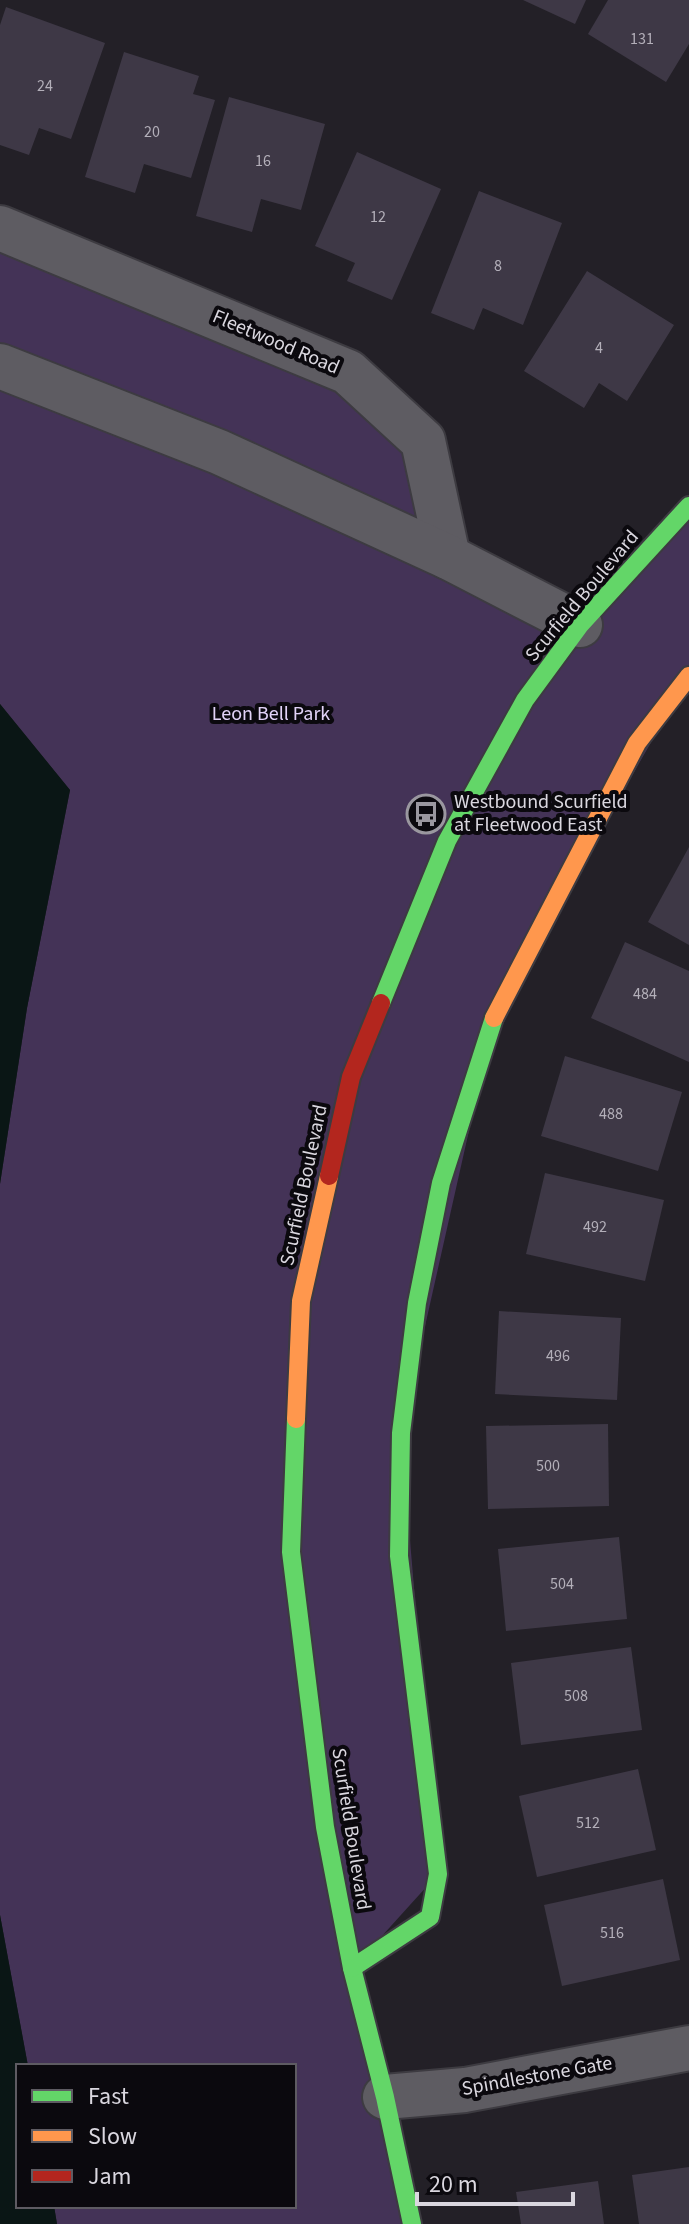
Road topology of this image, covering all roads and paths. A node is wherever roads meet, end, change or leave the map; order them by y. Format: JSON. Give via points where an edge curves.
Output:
{"nodes":[{"id":1,"x":0,"y":228,"type":"edge"},
{"id":2,"x":0,"y":366,"type":"edge"},
{"id":3,"x":689,"y":506,"type":"edge"},
{"id":4,"x":448,"y":557,"type":"junction"},
{"id":5,"x":580,"y":625,"type":"junction"},
{"id":6,"x":689,"y":676,"type":"edge"},
{"id":7,"x":352,"y":1968,"type":"junction"},
{"id":8,"x":689,"y":2048,"type":"edge"},
{"id":9,"x":385,"y":2097,"type":"junction"},
{"id":10,"x":412,"y":2224,"type":"edge"}],
"edges":[{"from":1,"to":4,"type":"street","name":"Fleetwood Road","via":[[348,372],[423,441]]},
{"from":2,"to":4,"type":"street","via":[[219,452]]},
{"from":3,"to":5,"type":"street","name":"Scurfield Boulevard"},
{"from":4,"to":5,"type":"street"},
{"from":5,"to":7,"type":"street","name":"Scurfield Boulevard","via":[[525,700],[447,841],[351,1077],[301,1301],[291,1552],[325,1827]]},
{"from":6,"to":7,"type":"street","via":[[637,743],[495,1015],[441,1183],[417,1303],[401,1433],[399,1556],[438,1874],[430,1917]]},
{"from":7,"to":9,"type":"street","name":"Scurfield Boulevard"},
{"from":8,"to":9,"type":"street","name":"Spindlestone Gate","via":[[465,2090]]},
{"from":9,"to":10,"type":"street","name":"Scurfield Boulevard"}]}
